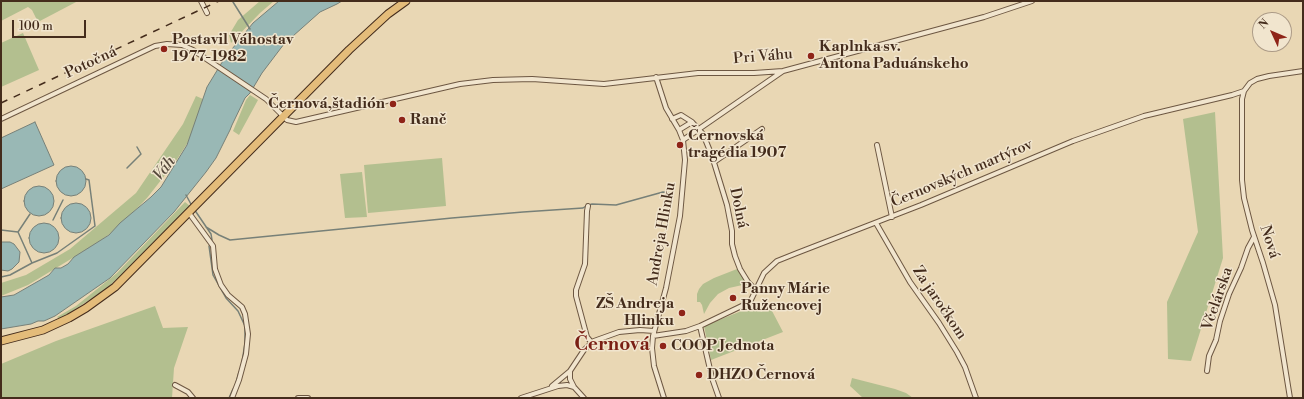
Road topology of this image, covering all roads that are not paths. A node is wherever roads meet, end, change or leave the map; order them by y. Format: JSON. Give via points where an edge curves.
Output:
{"nodes":[{"id":1,"x":201,"y":1,"type":"edge"},
{"id":2,"x":406,"y":1,"type":"edge"},
{"id":3,"x":1032,"y":1,"type":"edge"},
{"id":4,"x":207,"y":13,"type":"dead end"},
{"id":5,"x":783,"y":70,"type":"junction"},
{"id":6,"x":1303,"y":71,"type":"edge"},
{"id":7,"x":656,"y":77,"type":"junction"},
{"id":8,"x":1244,"y":91,"type":"junction"},
{"id":9,"x":283,"y":116,"type":"junction"},
{"id":10,"x":1,"y":119,"type":"edge"},
{"id":11,"x":672,"y":119,"type":"junction"},
{"id":12,"x":692,"y":122,"type":"junction"},
{"id":13,"x":700,"y":129,"type":"junction"},
{"id":14,"x":762,"y":129,"type":"dead end"},
{"id":15,"x":679,"y":130,"type":"junction"},
{"id":16,"x":683,"y":140,"type":"junction"},
{"id":17,"x":877,"y":145,"type":"dead end"},
{"id":18,"x":714,"y":162,"type":"junction"},
{"id":19,"x":588,"y":206,"type":"dead end"},
{"id":20,"x":192,"y":210,"type":"junction"},
{"id":21,"x":892,"y":217,"type":"junction"},
{"id":22,"x":876,"y":223,"type":"junction"},
{"id":23,"x":1254,"y":237,"type":"junction"},
{"id":24,"x":756,"y":290,"type":"junction"},
{"id":25,"x":700,"y":326,"type":"junction"},
{"id":26,"x":654,"y":331,"type":"junction"},
{"id":27,"x":653,"y":336,"type":"junction"},
{"id":28,"x":1,"y":341,"type":"edge"},
{"id":29,"x":592,"y":344,"type":"junction"},
{"id":30,"x":570,"y":371,"type":"junction"},
{"id":31,"x":1207,"y":371,"type":"dead end"},
{"id":32,"x":175,"y":385,"type":"dead end"},
{"id":33,"x":574,"y":387,"type":"junction"},
{"id":34,"x":545,"y":390,"type":"junction"},
{"id":35,"x":193,"y":398,"type":"edge"},
{"id":36,"x":232,"y":398,"type":"edge"},
{"id":37,"x":298,"y":398,"type":"edge"},
{"id":38,"x":308,"y":398,"type":"edge"},
{"id":39,"x":521,"y":398,"type":"edge"},
{"id":40,"x":584,"y":398,"type":"edge"},
{"id":41,"x":664,"y":398,"type":"edge"},
{"id":42,"x":719,"y":398,"type":"edge"},
{"id":43,"x":976,"y":398,"type":"edge"},
{"id":44,"x":1290,"y":398,"type":"edge"}],
"edges":[{"from":1,"to":4,"type":"street"},
{"from":2,"to":9,"type":"main road","via":[[362,37]]},
{"from":3,"to":5,"type":"street","name":"Pri Váhu","via":[[984,17]]},
{"from":5,"to":7,"type":"street","name":"Pri Váhu"},
{"from":5,"to":13,"type":"street"},
{"from":6,"to":8,"type":"street","name":"Černovských martýrov","via":[[1257,79]]},
{"from":7,"to":9,"type":"street","name":"Pri Váhu","via":[[604,84],[532,79],[493,80],[460,84],[296,122]]},
{"from":7,"to":11,"type":"street","name":"Andreja Hlinku"},
{"from":8,"to":21,"type":"street","name":"Černovských martýrov","via":[[1144,116],[1073,140]]},
{"from":8,"to":23,"type":"street","name":"Nová","via":[[1242,180]]},
{"from":9,"to":10,"type":"street","name":"Potočná","via":[[266,99],[214,63],[182,45],[167,44],[155,46]]},
{"from":9,"to":20,"type":"main road"},
{"from":11,"to":12,"type":"street","via":[[681,115]]},
{"from":11,"to":15,"type":"street","name":"Andreja Hlinku"},
{"from":12,"to":13,"type":"street"},
{"from":12,"to":15,"type":"street"},
{"from":13,"to":16,"type":"street"},
{"from":13,"to":18,"type":"street","name":"Dolná"},
{"from":14,"to":18,"type":"street"},
{"from":15,"to":16,"type":"street","name":"Andreja Hlinku"},
{"from":16,"to":26,"type":"street","name":"Andreja Hlinku","via":[[685,166],[680,216],[666,288]]},
{"from":17,"to":21,"type":"street"},
{"from":18,"to":24,"type":"street","name":"Dolná","via":[[727,205],[735,256],[748,282]]},
{"from":19,"to":29,"type":"street","via":[[585,264],[576,296],[587,337]]},
{"from":20,"to":28,"type":"main road","via":[[115,287],[86,308],[43,330]]},
{"from":20,"to":36,"type":"street","via":[[213,246],[215,269],[221,285],[242,307],[245,314],[248,334],[246,354],[240,380]]},
{"from":21,"to":22,"type":"street","name":"Černovských martýrov"},
{"from":22,"to":24,"type":"street","name":"Černovských martýrov","via":[[777,261],[764,273]]},
{"from":22,"to":43,"type":"street","name":"Za jaročkom","via":[[910,282],[962,362]]},
{"from":23,"to":31,"type":"street","name":"Včelárska","via":[[1229,294],[1209,356]]},
{"from":23,"to":44,"type":"street","name":"Nová","via":[[1275,305]]},
{"from":24,"to":25,"type":"street","name":"Černovských martýrov","via":[[750,302]]},
{"from":25,"to":27,"type":"street","name":"Černovských martýrov"},
{"from":25,"to":42,"type":"street"},
{"from":26,"to":27,"type":"street","name":"Andreja Hlinku"},
{"from":26,"to":29,"type":"street","via":[[619,332]]},
{"from":27,"to":41,"type":"street","name":"Andreja Hlinku","via":[[654,366]]},
{"from":29,"to":30,"type":"street","via":[[584,350]]},
{"from":30,"to":33,"type":"street"},
{"from":30,"to":34,"type":"street"},
{"from":32,"to":35,"type":"street"},
{"from":33,"to":34,"type":"street","via":[[567,385]]},
{"from":33,"to":40,"type":"street"},
{"from":34,"to":39,"type":"street"},
{"from":37,"to":38,"type":"street"}]}
